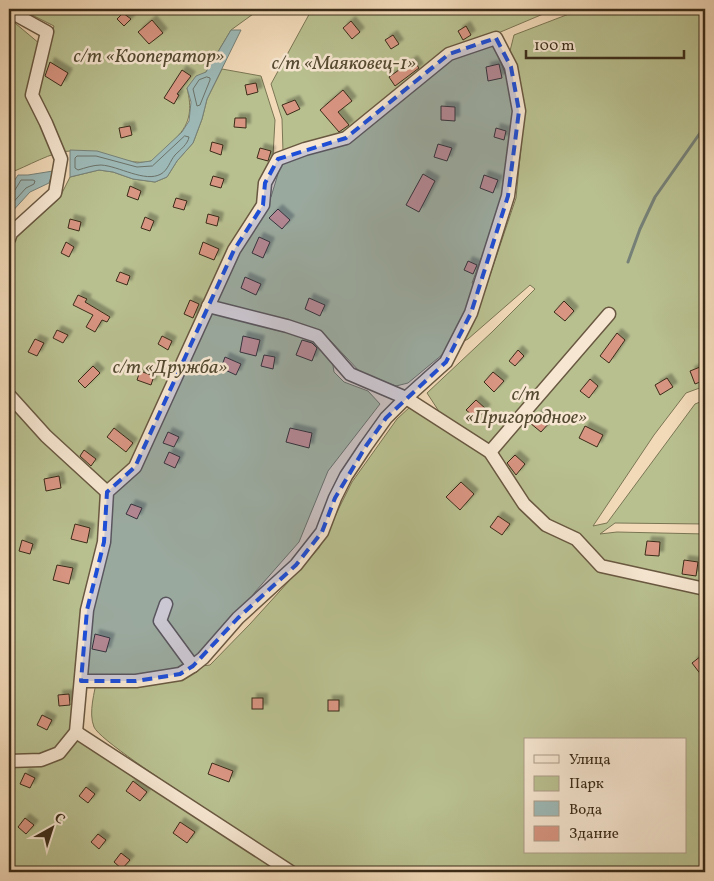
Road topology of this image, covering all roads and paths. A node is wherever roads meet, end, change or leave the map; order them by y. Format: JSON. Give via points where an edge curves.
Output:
{"nodes":[{"id":1,"x":9,"y":11,"type":"edge"},
{"id":2,"x":9,"y":239,"type":"edge"},
{"id":3,"x":208,"y":306,"type":"junction"},
{"id":4,"x":609,"y":314,"type":"dead end"},
{"id":5,"x":9,"y":395,"type":"edge"},
{"id":6,"x":406,"y":398,"type":"junction"},
{"id":7,"x":490,"y":452,"type":"junction"},
{"id":8,"x":107,"y":492,"type":"junction"},
{"id":9,"x":705,"y":589,"type":"edge"},
{"id":10,"x":166,"y":604,"type":"dead end"},
{"id":11,"x":193,"y":666,"type":"junction"},
{"id":12,"x":81,"y":681,"type":"junction"},
{"id":13,"x":76,"y":732,"type":"junction"},
{"id":14,"x":9,"y":761,"type":"edge"},
{"id":15,"x":291,"y":872,"type":"edge"}],
"edges":[{"from":1,"to":2,"type":"street","via":[[47,32],[32,95],[61,159],[55,194],[11,233]]},
{"from":3,"to":6,"type":"street","via":[[318,336],[350,374]]},
{"from":3,"to":6,"type":"street","via":[[234,250],[263,205],[265,183],[278,160],[346,138],[450,54],[496,38],[511,67],[519,110],[508,196],[471,313],[446,362]]},
{"from":3,"to":8,"type":"street","via":[[135,468]]},
{"from":4,"to":7,"type":"street"},
{"from":5,"to":8,"type":"street","via":[[46,436]]},
{"from":6,"to":7,"type":"street"},
{"from":6,"to":11,"type":"street","via":[[386,418],[346,476],[322,532],[296,565],[238,618]]},
{"from":7,"to":9,"type":"street","via":[[524,504],[546,525],[576,539],[600,566]]},
{"from":8,"to":12,"type":"street","via":[[104,542],[87,610]]},
{"from":10,"to":11,"type":"street","via":[[160,621]]},
{"from":11,"to":12,"type":"street","via":[[180,674],[136,680]]},
{"from":12,"to":13,"type":"street"},
{"from":13,"to":14,"type":"street","via":[[59,753],[41,760]]},
{"from":13,"to":15,"type":"street"}]}
